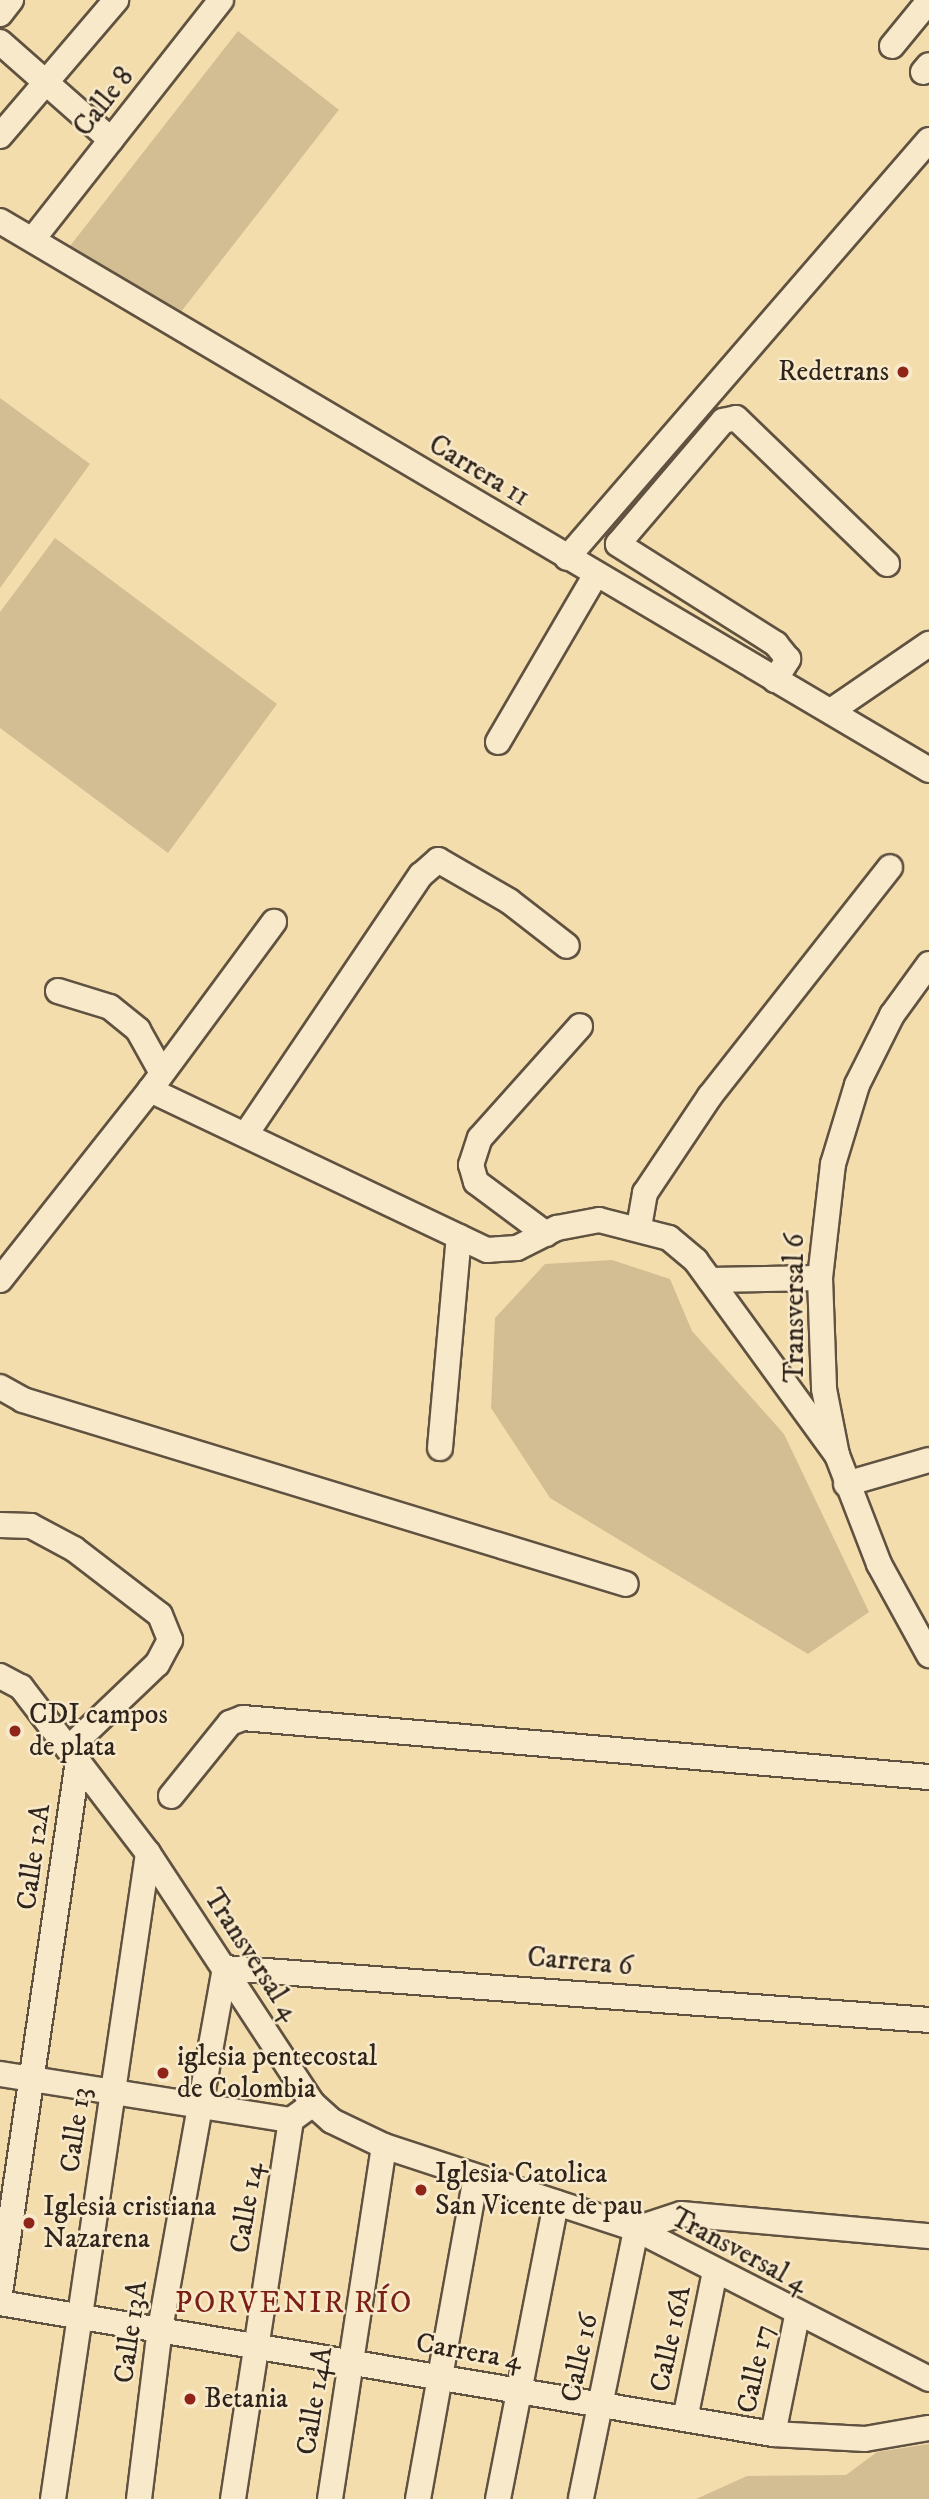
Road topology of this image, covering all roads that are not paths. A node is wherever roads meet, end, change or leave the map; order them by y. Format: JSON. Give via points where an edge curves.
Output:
{"nodes":[{"id":1,"x":11,"y":0,"type":"edge"},
{"id":2,"x":116,"y":0,"type":"edge"},
{"id":3,"x":221,"y":0,"type":"edge"},
{"id":4,"x":929,"y":1,"type":"edge"},
{"id":5,"x":0,"y":13,"type":"edge"},
{"id":6,"x":0,"y":42,"type":"edge"},
{"id":7,"x":891,"y":46,"type":"dead end"},
{"id":8,"x":43,"y":83,"type":"junction"},
{"id":9,"x":0,"y":136,"type":"edge"},
{"id":10,"x":111,"y":140,"type":"junction"},
{"id":11,"x":929,"y":140,"type":"edge"},
{"id":12,"x":0,"y":221,"type":"edge"},
{"id":13,"x":33,"y":239,"type":"junction"},
{"id":14,"x":567,"y":558,"type":"junction"},
{"id":15,"x":887,"y":564,"type":"dead end"},
{"id":16,"x":595,"y":576,"type":"junction"},
{"id":17,"x":929,"y":644,"type":"edge"},
{"id":18,"x":775,"y":680,"type":"junction"},
{"id":19,"x":831,"y":711,"type":"junction"},
{"id":20,"x":498,"y":742,"type":"dead end"},
{"id":21,"x":929,"y":770,"type":"edge"},
{"id":22,"x":890,"y":867,"type":"dead end"},
{"id":23,"x":274,"y":922,"type":"dead end"},
{"id":24,"x":568,"y":946,"type":"dead end"},
{"id":25,"x":929,"y":964,"type":"edge"},
{"id":26,"x":58,"y":991,"type":"dead end"},
{"id":27,"x":580,"y":1026,"type":"dead end"},
{"id":28,"x":156,"y":1081,"type":"junction"},
{"id":29,"x":246,"y":1134,"type":"junction"},
{"id":30,"x":639,"y":1227,"type":"junction"},
{"id":31,"x":546,"y":1234,"type":"junction"},
{"id":32,"x":459,"y":1237,"type":"junction"},
{"id":33,"x":820,"y":1278,"type":"junction"},
{"id":34,"x":0,"y":1280,"type":"edge"},
{"id":35,"x":710,"y":1280,"type":"junction"},
{"id":36,"x":0,"y":1387,"type":"edge"},
{"id":37,"x":440,"y":1448,"type":"dead end"},
{"id":38,"x":837,"y":1455,"type":"junction"},
{"id":39,"x":929,"y":1460,"type":"edge"},
{"id":40,"x":846,"y":1484,"type":"junction"},
{"id":41,"x":0,"y":1525,"type":"edge"},
{"id":42,"x":626,"y":1584,"type":"dead end"},
{"id":43,"x":929,"y":1655,"type":"edge"},
{"id":44,"x":3,"y":1670,"type":"edge"},
{"id":45,"x":73,"y":1755,"type":"junction"},
{"id":46,"x":929,"y":1777,"type":"edge"},
{"id":47,"x":172,"y":1796,"type":"dead end"},
{"id":48,"x":148,"y":1853,"type":"junction"},
{"id":49,"x":225,"y":1968,"type":"junction"},
{"id":50,"x":929,"y":2020,"type":"edge"},
{"id":51,"x":0,"y":2074,"type":"edge"},
{"id":52,"x":31,"y":2079,"type":"junction"},
{"id":53,"x":112,"y":2091,"type":"junction"},
{"id":54,"x":313,"y":2104,"type":"junction"},
{"id":55,"x":199,"y":2106,"type":"junction"},
{"id":56,"x":291,"y":2120,"type":"junction"},
{"id":57,"x":384,"y":2146,"type":"junction"},
{"id":58,"x":477,"y":2177,"type":"junction"},
{"id":59,"x":556,"y":2203,"type":"junction"},
{"id":60,"x":636,"y":2229,"type":"junction"},
{"id":61,"x":929,"y":2236,"type":"edge"},
{"id":62,"x":715,"y":2272,"type":"junction"},
{"id":63,"x":0,"y":2293,"type":"edge"},
{"id":64,"x":0,"y":2303,"type":"edge"},
{"id":65,"x":80,"y":2315,"type":"junction"},
{"id":66,"x":797,"y":2316,"type":"junction"},
{"id":67,"x":160,"y":2329,"type":"junction"},
{"id":68,"x":256,"y":2346,"type":"junction"},
{"id":69,"x":351,"y":2362,"type":"junction"},
{"id":70,"x":441,"y":2377,"type":"junction"},
{"id":71,"x":929,"y":2379,"type":"edge"},
{"id":72,"x":520,"y":2391,"type":"junction"},
{"id":73,"x":600,"y":2405,"type":"junction"},
{"id":74,"x":685,"y":2419,"type":"junction"},
{"id":75,"x":929,"y":2428,"type":"edge"},
{"id":76,"x":773,"y":2434,"type":"junction"},
{"id":77,"x":581,"y":2498,"type":"edge"},
{"id":78,"x":54,"y":2499,"type":"edge"},
{"id":79,"x":139,"y":2499,"type":"edge"},
{"id":80,"x":233,"y":2499,"type":"edge"},
{"id":81,"x":330,"y":2499,"type":"edge"},
{"id":82,"x":418,"y":2499,"type":"edge"},
{"id":83,"x":498,"y":2499,"type":"edge"}],
"edges":[{"from":1,"to":5,"type":"street"},
{"from":2,"to":8,"type":"street"},
{"from":3,"to":10,"type":"street","name":"Calle 8"},
{"from":4,"to":7,"type":"street"},
{"from":6,"to":8,"type":"street"},
{"from":8,"to":9,"type":"street"},
{"from":8,"to":10,"type":"street"},
{"from":10,"to":13,"type":"street","name":"Calle 8"},
{"from":11,"to":14,"type":"street"},
{"from":12,"to":13,"type":"street","name":"Carrera 11"},
{"from":13,"to":14,"type":"street","name":"Carrera 11"},
{"from":14,"to":16,"type":"street","name":"Carrera 11"},
{"from":15,"to":18,"type":"street","via":[[736,418],[723,421],[618,544],[776,644],[788,659]]},
{"from":16,"to":18,"type":"street","name":"Carrera 11"},
{"from":16,"to":20,"type":"street"},
{"from":17,"to":19,"type":"street"},
{"from":18,"to":19,"type":"street","name":"Carrera 11"},
{"from":19,"to":21,"type":"street","name":"Carrera 11"},
{"from":22,"to":30,"type":"street","via":[[710,1096],[645,1192]]},
{"from":23,"to":28,"type":"street"},
{"from":24,"to":29,"type":"street","via":[[456,866],[438,860],[421,875]]},
{"from":25,"to":33,"type":"street","name":"Transversal 6","via":[[892,1015],[857,1085],[833,1164]]},
{"from":26,"to":28,"type":"street","via":[[110,1007],[138,1030]]},
{"from":27,"to":31,"type":"street","via":[[480,1138],[471,1165],[476,1182]]},
{"from":28,"to":29,"type":"street"},
{"from":28,"to":34,"type":"street"},
{"from":29,"to":32,"type":"street"},
{"from":30,"to":31,"type":"street","via":[[599,1220]]},
{"from":30,"to":35,"type":"street","via":[[669,1238]]},
{"from":31,"to":32,"type":"street","via":[[501,1252]]},
{"from":32,"to":37,"type":"street"},
{"from":33,"to":35,"type":"street"},
{"from":33,"to":38,"type":"street","name":"Transversal 6","via":[[824,1389]]},
{"from":35,"to":38,"type":"street"},
{"from":36,"to":42,"type":"street","via":[[23,1400]]},
{"from":38,"to":40,"type":"street","name":"Transversal 6"},
{"from":39,"to":40,"type":"street"},
{"from":40,"to":43,"type":"street","name":"Transversal 6","via":[[879,1564]]},
{"from":41,"to":45,"type":"street","via":[[31,1526],[74,1549],[160,1615],[170,1640],[157,1664]]},
{"from":44,"to":45,"type":"street","name":"Transversal 4"},
{"from":45,"to":48,"type":"street","name":"Transversal 4"},
{"from":45,"to":52,"type":"street","name":"Calle 12A"},
{"from":46,"to":47,"type":"street","via":[[243,1718],[230,1723]]},
{"from":48,"to":49,"type":"street","name":"Transversal 4"},
{"from":48,"to":53,"type":"street","name":"Calle 13"},
{"from":49,"to":50,"type":"street","name":"Carrera 6"},
{"from":49,"to":54,"type":"street","name":"Transversal 4"},
{"from":49,"to":55,"type":"street","name":"Calle 13A"},
{"from":51,"to":52,"type":"street"},
{"from":52,"to":53,"type":"street"},
{"from":52,"to":63,"type":"street","name":"Calle 12A"},
{"from":53,"to":55,"type":"street"},
{"from":53,"to":65,"type":"street","name":"Calle 13"},
{"from":54,"to":56,"type":"street"},
{"from":54,"to":57,"type":"street","name":"Transversal 4"},
{"from":55,"to":56,"type":"street"},
{"from":55,"to":67,"type":"street","name":"Calle 13A"},
{"from":56,"to":68,"type":"street","name":"Calle 14"},
{"from":57,"to":58,"type":"street","name":"Transversal 4"},
{"from":57,"to":69,"type":"street","name":"Calle 14A"},
{"from":58,"to":59,"type":"street","name":"Transversal 4"},
{"from":58,"to":70,"type":"street"},
{"from":59,"to":60,"type":"street","name":"Transversal 4"},
{"from":59,"to":72,"type":"street"},
{"from":60,"to":61,"type":"street","via":[[681,2214]]},
{"from":60,"to":62,"type":"street","name":"Transversal 4"},
{"from":60,"to":73,"type":"street","name":"Calle 16"},
{"from":62,"to":66,"type":"street","name":"Transversal 4"},
{"from":62,"to":74,"type":"street","name":"Calle 16A"},
{"from":64,"to":65,"type":"street","name":"Carrera 4"},
{"from":65,"to":67,"type":"street","name":"Carrera 4"},
{"from":65,"to":78,"type":"street","name":"Calle 13"},
{"from":66,"to":71,"type":"street","name":"Transversal 4"},
{"from":66,"to":76,"type":"street","name":"Calle 17"},
{"from":67,"to":68,"type":"street","name":"Carrera 4"},
{"from":67,"to":79,"type":"street","name":"Calle 13A"},
{"from":68,"to":69,"type":"street","name":"Carrera 4"},
{"from":68,"to":80,"type":"street","name":"Calle 14"},
{"from":69,"to":70,"type":"street","name":"Carrera 4"},
{"from":69,"to":81,"type":"street","name":"Calle 14A"},
{"from":70,"to":72,"type":"street","name":"Carrera 4"},
{"from":70,"to":82,"type":"street"},
{"from":72,"to":73,"type":"street","name":"Carrera 4"},
{"from":72,"to":83,"type":"street"},
{"from":73,"to":74,"type":"street","name":"Carrera 4"},
{"from":73,"to":77,"type":"street","name":"Calle 16"},
{"from":74,"to":76,"type":"street","name":"Carrera 4"},
{"from":75,"to":76,"type":"street","name":"Carrera 4","via":[[865,2439]]}]}
